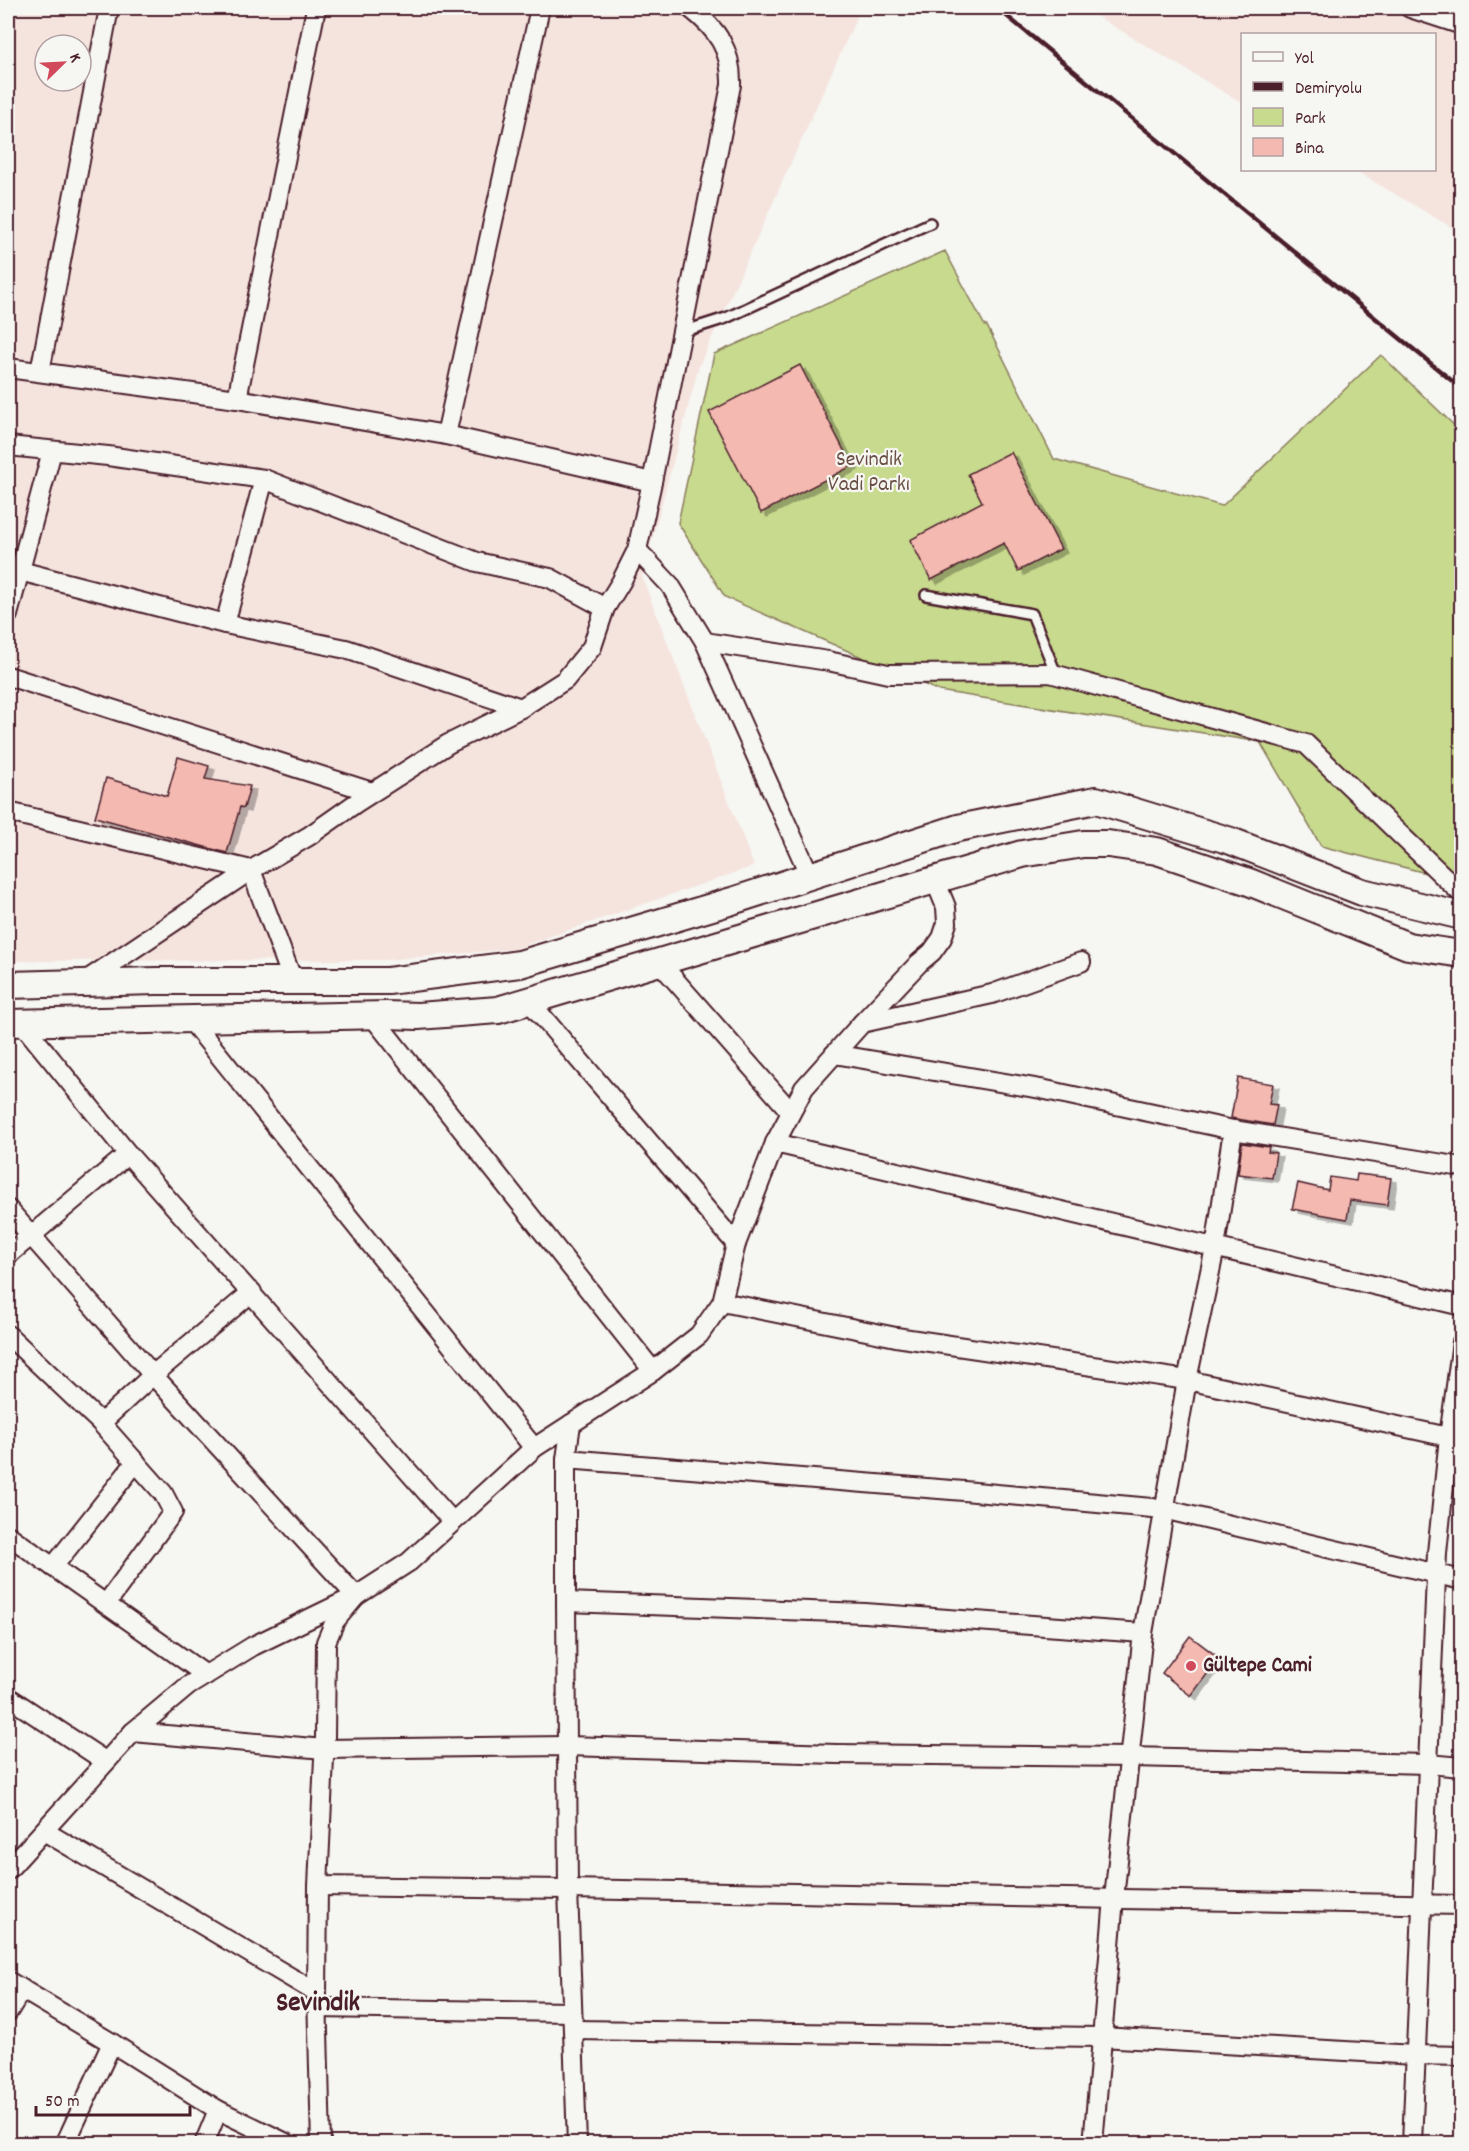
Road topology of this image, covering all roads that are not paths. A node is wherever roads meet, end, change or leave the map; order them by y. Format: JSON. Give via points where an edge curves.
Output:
{"nodes":[{"id":1,"x":109,"y":8,"type":"edge"},
{"id":2,"x":316,"y":8,"type":"edge"},
{"id":3,"x":540,"y":8,"type":"edge"},
{"id":4,"x":690,"y":8,"type":"edge"},
{"id":5,"x":1410,"y":8,"type":"edge"},
{"id":6,"x":1461,"y":25,"type":"edge"},
{"id":7,"x":930,"y":223,"type":"dead end"},
{"id":8,"x":682,"y":332,"type":"junction"},
{"id":9,"x":8,"y":368,"type":"edge"},
{"id":10,"x":40,"y":372,"type":"junction"},
{"id":11,"x":237,"y":399,"type":"junction"},
{"id":12,"x":446,"y":435,"type":"junction"},
{"id":13,"x":8,"y":446,"type":"edge"},
{"id":14,"x":52,"y":451,"type":"junction"},
{"id":15,"x":264,"y":479,"type":"junction"},
{"id":16,"x":652,"y":482,"type":"junction"},
{"id":17,"x":637,"y":550,"type":"junction"},
{"id":18,"x":20,"y":571,"type":"junction"},
{"id":19,"x":926,"y":595,"type":"dead end"},
{"id":20,"x":605,"y":608,"type":"junction"},
{"id":21,"x":8,"y":615,"type":"edge"},
{"id":22,"x":225,"y":624,"type":"junction"},
{"id":23,"x":705,"y":642,"type":"junction"},
{"id":24,"x":8,"y":676,"type":"edge"},
{"id":25,"x":1057,"y":676,"type":"junction"},
{"id":26,"x":521,"y":708,"type":"junction"},
{"id":27,"x":372,"y":792,"type":"junction"},
{"id":28,"x":8,"y":812,"type":"edge"},
{"id":29,"x":251,"y":870,"type":"junction"},
{"id":30,"x":810,"y":876,"type":"junction"},
{"id":31,"x":935,"y":880,"type":"junction"},
{"id":32,"x":1461,"y":894,"type":"edge"},
{"id":33,"x":1461,"y":916,"type":"edge"},
{"id":34,"x":1461,"y":954,"type":"edge"},
{"id":35,"x":1081,"y":962,"type":"dead end"},
{"id":36,"x":660,"y":963,"type":"junction"},
{"id":37,"x":293,"y":981,"type":"junction"},
{"id":38,"x":84,"y":982,"type":"junction"},
{"id":39,"x":8,"y":985,"type":"edge"},
{"id":40,"x":529,"y":1001,"type":"junction"},
{"id":41,"x":372,"y":1016,"type":"junction"},
{"id":42,"x":190,"y":1019,"type":"junction"},
{"id":43,"x":14,"y":1023,"type":"edge"},
{"id":44,"x":862,"y":1023,"type":"junction"},
{"id":45,"x":834,"y":1054,"type":"junction"},
{"id":46,"x":790,"y":1111,"type":"junction"},
{"id":47,"x":1233,"y":1130,"type":"junction"},
{"id":48,"x":775,"y":1143,"type":"junction"},
{"id":49,"x":128,"y":1154,"type":"junction"},
{"id":50,"x":1461,"y":1167,"type":"edge"},
{"id":51,"x":8,"y":1209,"type":"edge"},
{"id":52,"x":30,"y":1236,"type":"junction"},
{"id":53,"x":736,"y":1244,"type":"junction"},
{"id":54,"x":1215,"y":1248,"type":"junction"},
{"id":55,"x":8,"y":1255,"type":"edge"},
{"id":56,"x":252,"y":1292,"type":"junction"},
{"id":57,"x":722,"y":1302,"type":"junction"},
{"id":58,"x":1461,"y":1306,"type":"edge"},
{"id":59,"x":8,"y":1335,"type":"edge"},
{"id":60,"x":1461,"y":1342,"type":"edge"},
{"id":61,"x":653,"y":1371,"type":"junction"},
{"id":62,"x":153,"y":1375,"type":"junction"},
{"id":63,"x":1187,"y":1380,"type":"junction"},
{"id":64,"x":101,"y":1423,"type":"junction"},
{"id":65,"x":571,"y":1424,"type":"junction"},
{"id":66,"x":1455,"y":1438,"type":"edge"},
{"id":67,"x":534,"y":1448,"type":"junction"},
{"id":68,"x":566,"y":1459,"type":"junction"},
{"id":69,"x":136,"y":1462,"type":"junction"},
{"id":70,"x":1163,"y":1509,"type":"junction"},
{"id":71,"x":452,"y":1521,"type":"junction"},
{"id":72,"x":8,"y":1535,"type":"edge"},
{"id":73,"x":53,"y":1568,"type":"junction"},
{"id":74,"x":1436,"y":1573,"type":"junction"},
{"id":75,"x":1461,"y":1580,"type":"edge"},
{"id":76,"x":356,"y":1596,"type":"junction"},
{"id":77,"x":566,"y":1602,"type":"junction"},
{"id":78,"x":106,"y":1604,"type":"junction"},
{"id":79,"x":1143,"y":1633,"type":"junction"},
{"id":80,"x":206,"y":1675,"type":"junction"},
{"id":81,"x":8,"y":1697,"type":"edge"},
{"id":82,"x":133,"y":1732,"type":"junction"},
{"id":83,"x":567,"y":1746,"type":"junction"},
{"id":84,"x":324,"y":1749,"type":"junction"},
{"id":85,"x":1131,"y":1757,"type":"junction"},
{"id":86,"x":105,"y":1761,"type":"junction"},
{"id":87,"x":1428,"y":1764,"type":"junction"},
{"id":88,"x":1461,"y":1767,"type":"edge"},
{"id":89,"x":44,"y":1831,"type":"junction"},
{"id":90,"x":8,"y":1869,"type":"edge"},
{"id":91,"x":318,"y":1886,"type":"junction"},
{"id":92,"x":568,"y":1888,"type":"junction"},
{"id":93,"x":1114,"y":1898,"type":"junction"},
{"id":94,"x":1422,"y":1904,"type":"junction"},
{"id":95,"x":1461,"y":1905,"type":"edge"},
{"id":96,"x":15,"y":1985,"type":"edge"},
{"id":97,"x":317,"y":2001,"type":"junction"},
{"id":98,"x":8,"y":2012,"type":"edge"},
{"id":99,"x":572,"y":2021,"type":"junction"},
{"id":100,"x":1101,"y":2037,"type":"junction"},
{"id":101,"x":112,"y":2043,"type":"junction"},
{"id":102,"x":1415,"y":2055,"type":"junction"},
{"id":103,"x":1461,"y":2056,"type":"edge"},
{"id":104,"x":218,"y":2110,"type":"junction"},
{"id":105,"x":65,"y":2144,"type":"edge"},
{"id":106,"x":204,"y":2144,"type":"edge"},
{"id":107,"x":288,"y":2144,"type":"edge"},
{"id":108,"x":321,"y":2144,"type":"edge"},
{"id":109,"x":577,"y":2144,"type":"edge"},
{"id":110,"x":1093,"y":2144,"type":"edge"},
{"id":111,"x":1412,"y":2144,"type":"edge"}],
"edges":[{"from":1,"to":10,"type":"street"},
{"from":2,"to":11,"type":"street"},
{"from":3,"to":12,"type":"street"},
{"from":4,"to":8,"type":"street","via":[[714,28],[726,49],[731,86]]},
{"from":5,"to":6,"type":"street"},
{"from":7,"to":8,"type":"lane","via":[[726,318]]},
{"from":8,"to":16,"type":"street"},
{"from":9,"to":10,"type":"street"},
{"from":10,"to":11,"type":"street"},
{"from":11,"to":12,"type":"street"},
{"from":12,"to":16,"type":"street"},
{"from":13,"to":14,"type":"street"},
{"from":14,"to":15,"type":"street"},
{"from":14,"to":18,"type":"street"},
{"from":15,"to":20,"type":"street","via":[[477,562],[550,578]]},
{"from":15,"to":22,"type":"street"},
{"from":16,"to":17,"type":"street"},
{"from":17,"to":20,"type":"street"},
{"from":17,"to":23,"type":"street","via":[[670,585]]},
{"from":18,"to":21,"type":"street"},
{"from":18,"to":22,"type":"street"},
{"from":19,"to":25,"type":"lane","via":[[1032,614]]},
{"from":20,"to":26,"type":"street","via":[[592,647],[565,680]]},
{"from":22,"to":26,"type":"street","via":[[346,649]]},
{"from":23,"to":25,"type":"street","via":[[888,674]]},
{"from":23,"to":30,"type":"street"},
{"from":24,"to":27,"type":"street"},
{"from":25,"to":32,"type":"street","via":[[1306,744]]},
{"from":26,"to":27,"type":"street","via":[[448,744]]},
{"from":27,"to":29,"type":"street"},
{"from":28,"to":29,"type":"street"},
{"from":29,"to":37,"type":"street"},
{"from":29,"to":38,"type":"street"},
{"from":30,"to":33,"type":"main road","via":[[958,828],[1096,800],[1231,841],[1362,892]]},
{"from":30,"to":37,"type":"main road","via":[[520,964],[388,981]]},
{"from":31,"to":34,"type":"main road","via":[[1022,854],[1108,844],[1157,851],[1249,882],[1408,946]]},
{"from":31,"to":36,"type":"main road"},
{"from":31,"to":44,"type":"street","via":[[948,923],[942,938]]},
{"from":35,"to":44,"type":"street","via":[[993,994]]},
{"from":36,"to":40,"type":"main road"},
{"from":36,"to":46,"type":"street"},
{"from":37,"to":38,"type":"main road"},
{"from":38,"to":39,"type":"main road"},
{"from":40,"to":41,"type":"main road","via":[[498,1010]]},
{"from":40,"to":53,"type":"street"},
{"from":41,"to":42,"type":"main road"},
{"from":41,"to":61,"type":"street"},
{"from":42,"to":43,"type":"main road"},
{"from":42,"to":67,"type":"street"},
{"from":43,"to":49,"type":"street"},
{"from":44,"to":45,"type":"street"},
{"from":45,"to":46,"type":"street"},
{"from":45,"to":47,"type":"street","via":[[1041,1089]]},
{"from":46,"to":48,"type":"street"},
{"from":47,"to":50,"type":"street"},
{"from":47,"to":54,"type":"street"},
{"from":48,"to":53,"type":"street"},
{"from":48,"to":54,"type":"street"},
{"from":49,"to":52,"type":"street"},
{"from":49,"to":56,"type":"street"},
{"from":51,"to":52,"type":"street"},
{"from":52,"to":55,"type":"street"},
{"from":52,"to":62,"type":"street"},
{"from":53,"to":57,"type":"street"},
{"from":54,"to":58,"type":"street"},
{"from":54,"to":63,"type":"street"},
{"from":56,"to":62,"type":"street"},
{"from":56,"to":71,"type":"street"},
{"from":57,"to":61,"type":"street","via":[[699,1335]]},
{"from":57,"to":63,"type":"street","via":[[896,1338]]},
{"from":59,"to":64,"type":"street"},
{"from":60,"to":66,"type":"street"},
{"from":61,"to":65,"type":"street"},
{"from":62,"to":64,"type":"street"},
{"from":62,"to":76,"type":"street"},
{"from":63,"to":66,"type":"street"},
{"from":63,"to":70,"type":"street"},
{"from":64,"to":69,"type":"street"},
{"from":65,"to":67,"type":"street"},
{"from":65,"to":68,"type":"street"},
{"from":66,"to":74,"type":"street"},
{"from":67,"to":71,"type":"street"},
{"from":68,"to":70,"type":"street"},
{"from":68,"to":77,"type":"street"},
{"from":69,"to":73,"type":"street"},
{"from":69,"to":78,"type":"street","via":[[163,1493],[173,1512]]},
{"from":70,"to":74,"type":"street"},
{"from":70,"to":79,"type":"street"},
{"from":71,"to":76,"type":"street","via":[[409,1562]]},
{"from":72,"to":73,"type":"street"},
{"from":73,"to":78,"type":"street"},
{"from":74,"to":75,"type":"street"},
{"from":74,"to":87,"type":"street"},
{"from":76,"to":80,"type":"street","via":[[253,1646]]},
{"from":76,"to":84,"type":"street","via":[[335,1621],[326,1642]]},
{"from":77,"to":79,"type":"street","via":[[865,1612]]},
{"from":77,"to":83,"type":"street"},
{"from":78,"to":80,"type":"street"},
{"from":79,"to":85,"type":"street"},
{"from":80,"to":82,"type":"street"},
{"from":81,"to":86,"type":"street"},
{"from":82,"to":84,"type":"street"},
{"from":82,"to":86,"type":"street"},
{"from":83,"to":84,"type":"street"},
{"from":83,"to":85,"type":"street"},
{"from":83,"to":92,"type":"street"},
{"from":84,"to":91,"type":"street"},
{"from":85,"to":87,"type":"street"},
{"from":85,"to":93,"type":"street"},
{"from":86,"to":89,"type":"street"},
{"from":87,"to":88,"type":"street"},
{"from":87,"to":94,"type":"street"},
{"from":89,"to":90,"type":"street"},
{"from":89,"to":97,"type":"street"},
{"from":91,"to":92,"type":"street"},
{"from":91,"to":97,"type":"street"},
{"from":92,"to":93,"type":"street"},
{"from":92,"to":99,"type":"street"},
{"from":93,"to":94,"type":"street"},
{"from":93,"to":100,"type":"street"},
{"from":94,"to":95,"type":"street"},
{"from":94,"to":102,"type":"street"},
{"from":96,"to":98,"type":"street"},
{"from":96,"to":101,"type":"street"},
{"from":97,"to":99,"type":"street"},
{"from":97,"to":108,"type":"street"},
{"from":99,"to":100,"type":"street"},
{"from":99,"to":109,"type":"street"},
{"from":100,"to":102,"type":"street"},
{"from":100,"to":110,"type":"street"},
{"from":101,"to":104,"type":"street"},
{"from":101,"to":105,"type":"street"},
{"from":102,"to":103,"type":"street"},
{"from":102,"to":111,"type":"street"},
{"from":104,"to":106,"type":"street"},
{"from":104,"to":107,"type":"street"}]}
